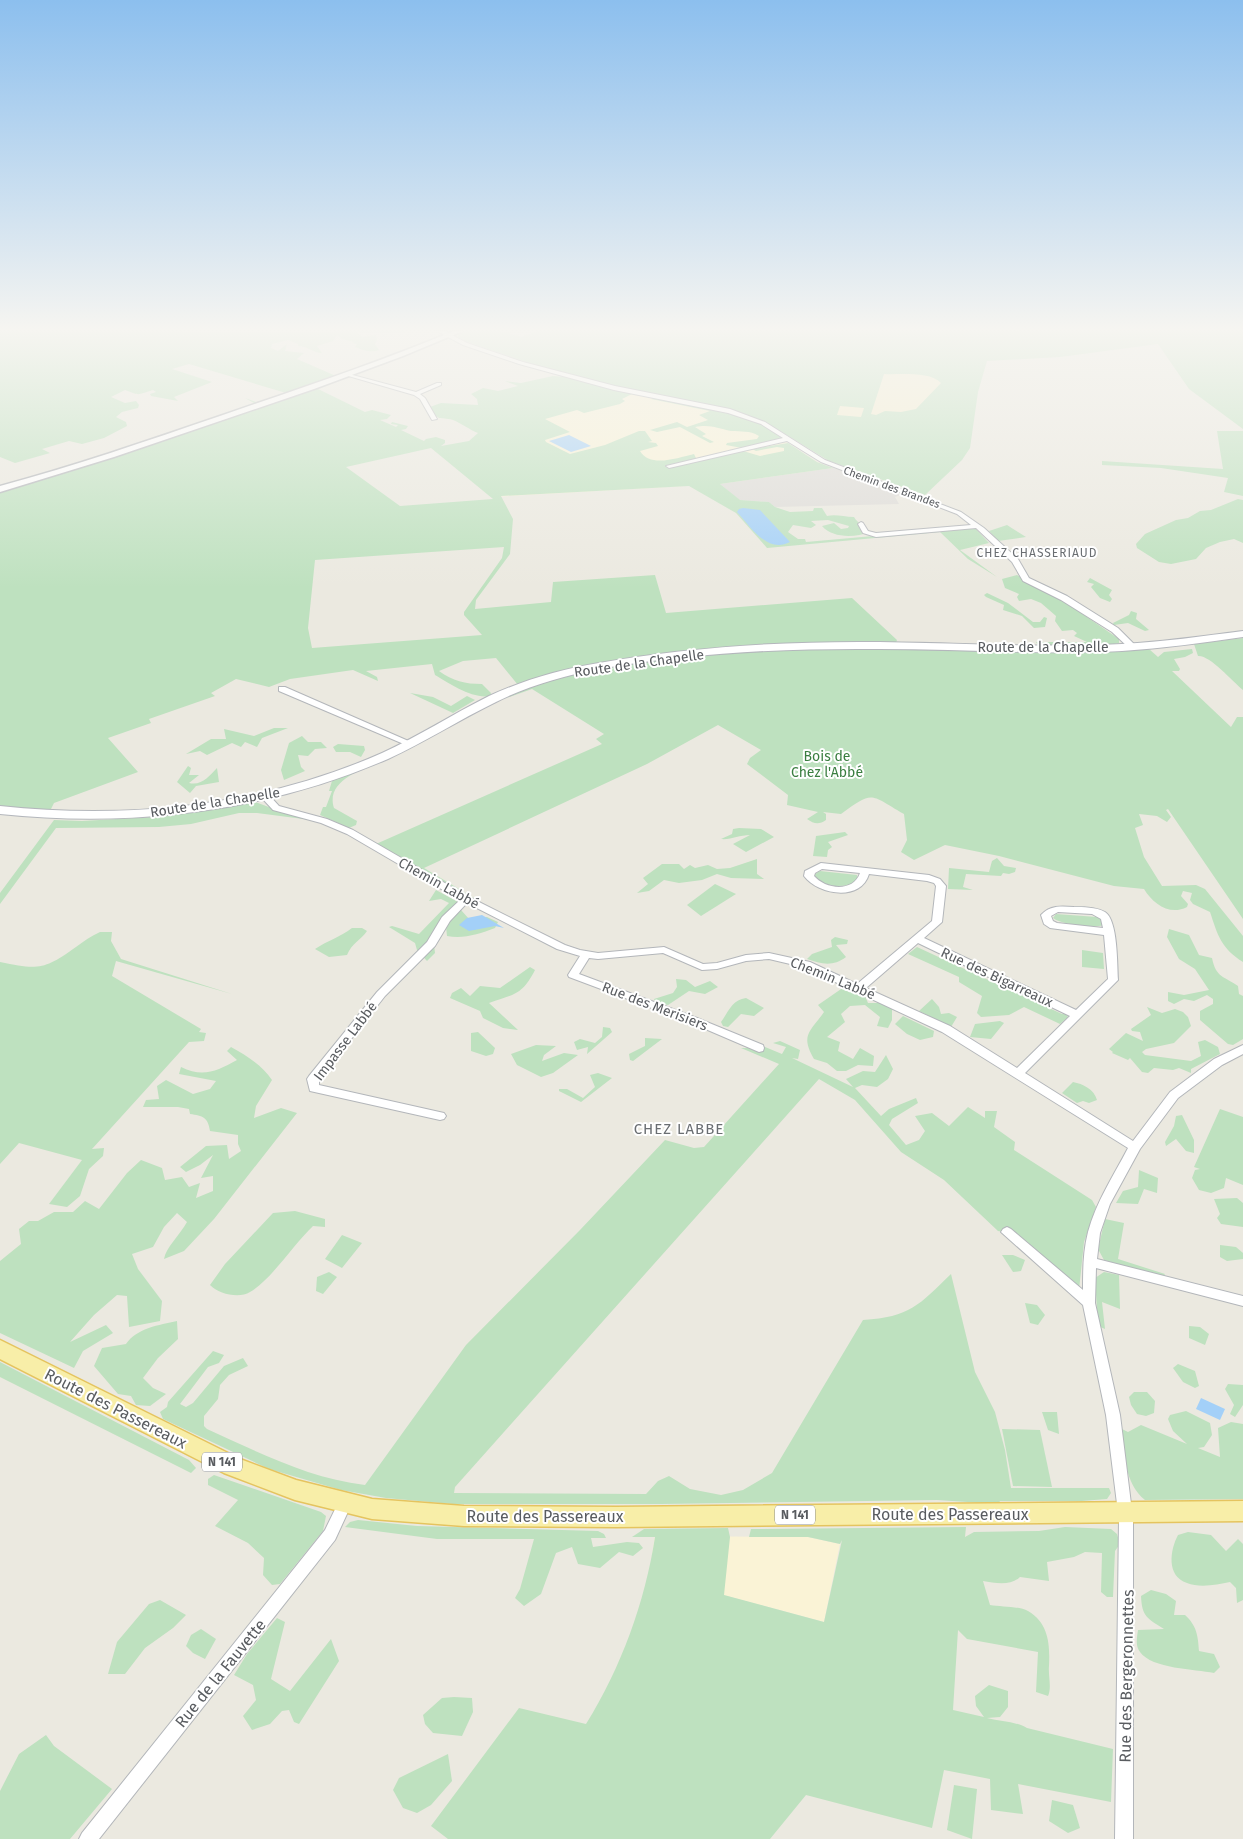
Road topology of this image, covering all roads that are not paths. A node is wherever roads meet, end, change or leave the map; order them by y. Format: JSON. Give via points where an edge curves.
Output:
{"nodes":[{"id":1,"x":223,"y":417,"type":"edge"},
{"id":2,"x":746,"y":417,"type":"edge"},
{"id":3,"x":789,"y":439,"type":"junction"},
{"id":4,"x":669,"y":466,"type":"dead end"},
{"id":5,"x":0,"y":489,"type":"edge"},
{"id":6,"x":861,"y":524,"type":"dead end"},
{"id":7,"x":978,"y":526,"type":"junction"},
{"id":8,"x":1243,"y":634,"type":"edge"},
{"id":9,"x":1132,"y":646,"type":"junction"},
{"id":10,"x":282,"y":689,"type":"dead end"},
{"id":11,"x":410,"y":743,"type":"junction"},
{"id":12,"x":265,"y":796,"type":"junction"},
{"id":13,"x":0,"y":810,"type":"edge"},
{"id":14,"x":865,"y":871,"type":"junction"},
{"id":15,"x":466,"y":899,"type":"junction"},
{"id":16,"x":1109,"y":932,"type":"junction"},
{"id":17,"x":917,"y":939,"type":"junction"},
{"id":18,"x":586,"y":955,"type":"junction"},
{"id":19,"x":860,"y":987,"type":"junction"},
{"id":20,"x":1078,"y":1015,"type":"junction"},
{"id":21,"x":759,"y":1048,"type":"dead end"},
{"id":22,"x":1243,"y":1049,"type":"edge"},
{"id":23,"x":1018,"y":1073,"type":"junction"},
{"id":24,"x":440,"y":1116,"type":"dead end"},
{"id":25,"x":1135,"y":1147,"type":"junction"},
{"id":26,"x":1007,"y":1232,"type":"dead end"},
{"id":27,"x":1090,"y":1262,"type":"junction"},
{"id":28,"x":1243,"y":1301,"type":"edge"},
{"id":29,"x":1089,"y":1303,"type":"junction"},
{"id":30,"x":0,"y":1349,"type":"edge"},
{"id":31,"x":345,"y":1503,"type":"junction"},
{"id":32,"x":1243,"y":1511,"type":"edge"},
{"id":33,"x":1126,"y":1513,"type":"junction"},
{"id":34,"x":88,"y":1839,"type":"edge"},
{"id":35,"x":1124,"y":1839,"type":"edge"}],
"edges":[{"from":1,"to":5,"type":"street","via":[[60,473]]},
{"from":2,"to":3,"type":"street","name":"Chemin des Brandes"},
{"from":3,"to":4,"type":"street"},
{"from":3,"to":7,"type":"street","name":"Chemin des Brandes","via":[[823,461],[929,500],[959,513]]},
{"from":6,"to":7,"type":"street","via":[[865,532],[876,535]]},
{"from":7,"to":9,"type":"street","name":"Chemin des Brandes","via":[[1015,562],[1026,579],[1115,630]]},
{"from":8,"to":9,"type":"main road","name":"Route de la Chapelle"},
{"from":9,"to":11,"type":"main road","name":"Route de la Chapelle","via":[[800,646],[612,664],[553,676],[523,686]]},
{"from":10,"to":11,"type":"street"},
{"from":11,"to":12,"type":"main road","name":"Route de la Chapelle","via":[[353,768]]},
{"from":12,"to":13,"type":"main road","name":"Route de la Chapelle","via":[[128,815],[49,815]]},
{"from":12,"to":15,"type":"street","name":"Chemin Labbé","via":[[276,808],[350,832]]},
{"from":14,"to":14,"type":"street","via":[[821,866],[810,870],[809,876],[815,884],[850,889],[861,884]]},
{"from":14,"to":17,"type":"street","via":[[929,878],[941,886],[937,922]]},
{"from":15,"to":18,"type":"street","name":"Chemin Labbé","via":[[561,947]]},
{"from":15,"to":24,"type":"street","name":"Impasse Labbé","via":[[446,919],[430,944],[381,994],[312,1083],[314,1088]]},
{"from":16,"to":16,"type":"street","via":[[1107,920],[1097,912],[1056,909],[1046,915],[1054,926]]},
{"from":16,"to":20,"type":"street","via":[[1113,980]]},
{"from":17,"to":19,"type":"street"},
{"from":17,"to":20,"type":"street","name":"Rue des Bigarreaux"},
{"from":18,"to":19,"type":"street","name":"Chemin Labbé","via":[[618,956],[656,949],[702,967],[769,956],[806,964]]},
{"from":18,"to":21,"type":"street","name":"Rue des Merisiers","via":[[573,975]]},
{"from":19,"to":23,"type":"street","name":"Chemin Labbé","via":[[946,1029]]},
{"from":20,"to":23,"type":"street"},
{"from":22,"to":25,"type":"street","name":"Rue des Bergeronnettes","via":[[1218,1062],[1174,1095]]},
{"from":23,"to":25,"type":"street","name":"Chemin Labbé"},
{"from":25,"to":27,"type":"street","name":"Rue des Bergeronnettes","via":[[1104,1204],[1094,1233]]},
{"from":26,"to":29,"type":"street"},
{"from":27,"to":28,"type":"street"},
{"from":27,"to":29,"type":"street","name":"Rue des Bergeronnettes"},
{"from":29,"to":33,"type":"street","name":"Rue des Bergeronnettes","via":[[1113,1415]]},
{"from":30,"to":31,"type":"main road","name":"Route des Passereaux","number":"N 141","via":[[232,1466],[295,1490]]},
{"from":31,"to":33,"type":"main road","name":"Route des Passereaux","number":"N 141","via":[[464,1516]]},
{"from":31,"to":34,"type":"street","name":"Rue de la Fauvette","via":[[330,1535]]},
{"from":32,"to":33,"type":"main road","number":"N 141"},
{"from":33,"to":35,"type":"street","name":"Rue des Bergeronnettes"}]}
